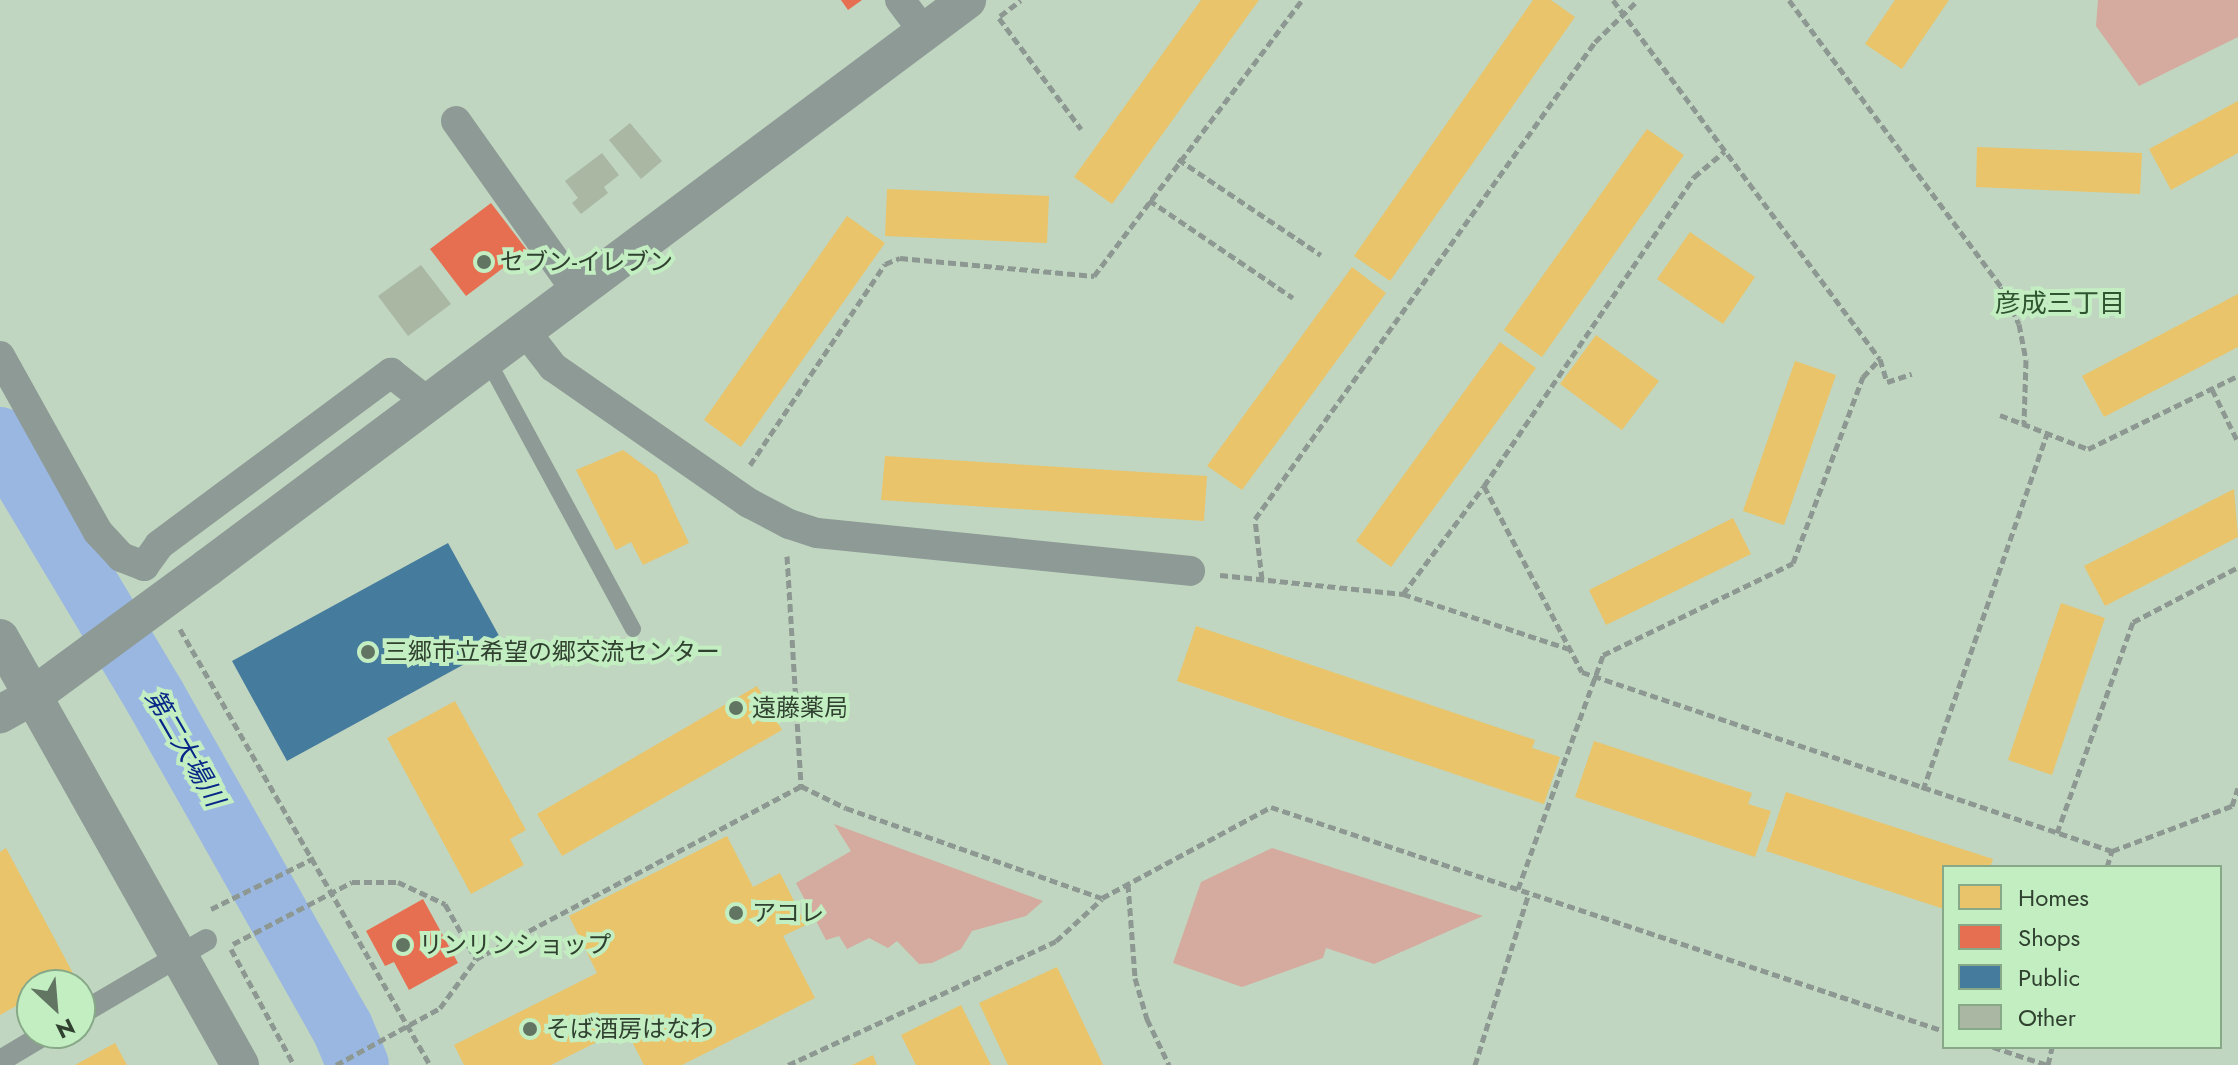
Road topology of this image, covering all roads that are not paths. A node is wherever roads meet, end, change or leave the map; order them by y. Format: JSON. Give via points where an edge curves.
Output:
{"nodes":[{"id":1,"x":900,"y":0,"type":"edge"},
{"id":2,"x":983,"y":9,"type":"edge"},
{"id":3,"x":924,"y":32,"type":"junction"},
{"id":4,"x":456,"y":121,"type":"dead end"},
{"id":5,"x":577,"y":292,"type":"junction"},
{"id":6,"x":525,"y":331,"type":"junction"},
{"id":7,"x":0,"y":356,"type":"edge"},
{"id":8,"x":487,"y":359,"type":"junction"},
{"id":9,"x":428,"y":402,"type":"junction"},
{"id":10,"x":1190,"y":571,"type":"road end"},
{"id":11,"x":633,"y":629,"type":"dead end"},
{"id":12,"x":0,"y":638,"type":"edge"},
{"id":13,"x":33,"y":696,"type":"junction"},
{"id":14,"x":0,"y":714,"type":"edge"},
{"id":15,"x":215,"y":932,"type":"road end"},
{"id":16,"x":96,"y":1004,"type":"edge"},
{"id":17,"x":22,"y":1049,"type":"edge"},
{"id":18,"x":1,"y":1062,"type":"edge"},
{"id":19,"x":240,"y":1065,"type":"edge"}],
"edges":[{"from":1,"to":3,"type":"street"},
{"from":2,"to":3,"type":"street"},
{"from":3,"to":5,"type":"street"},
{"from":4,"to":5,"type":"street"},
{"from":5,"to":6,"type":"street"},
{"from":6,"to":8,"type":"street"},
{"from":6,"to":10,"type":"street","via":[[553,367],[749,503],[789,524],[817,533]]},
{"from":7,"to":9,"type":"street","via":[[98,532],[121,557],[144,566],[159,545],[391,373]]},
{"from":8,"to":9,"type":"street"},
{"from":8,"to":11,"type":"lane"},
{"from":9,"to":13,"type":"street","bridge":true},
{"from":12,"to":13,"type":"street"},
{"from":13,"to":14,"type":"street"},
{"from":13,"to":19,"type":"street","bridge":true},
{"from":15,"to":16,"type":"street"},
{"from":17,"to":18,"type":"street"}]}
